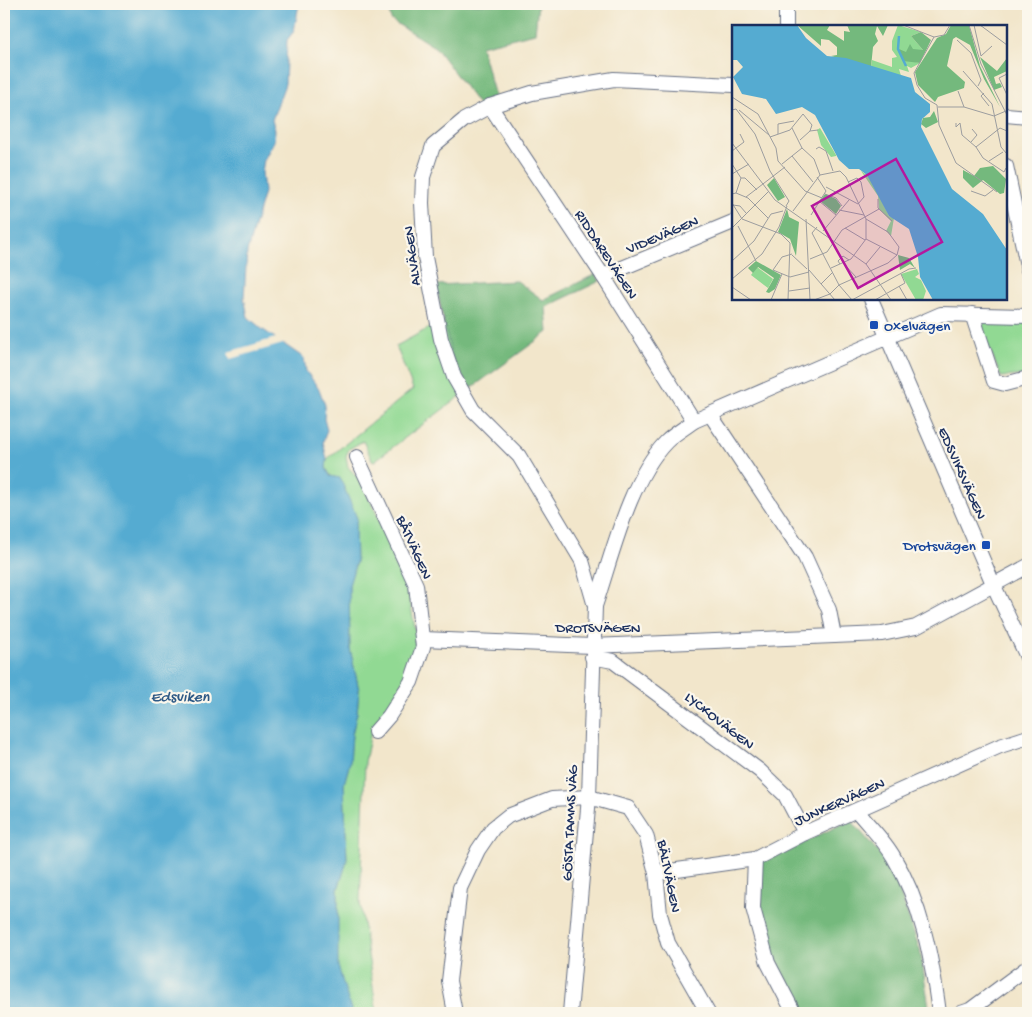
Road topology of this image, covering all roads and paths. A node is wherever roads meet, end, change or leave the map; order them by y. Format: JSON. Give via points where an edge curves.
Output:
{"nodes":[{"id":1,"x":786,"y":4,"type":"edge"},
{"id":2,"x":786,"y":25,"type":"edge"},
{"id":3,"x":732,"y":85,"type":"edge"},
{"id":4,"x":490,"y":106,"type":"junction"},
{"id":5,"x":1007,"y":115,"type":"edge"},
{"id":6,"x":1028,"y":117,"type":"edge"},
{"id":7,"x":1007,"y":171,"type":"edge"},
{"id":8,"x":732,"y":222,"type":"edge"},
{"id":9,"x":1028,"y":270,"type":"edge"},
{"id":10,"x":603,"y":276,"type":"junction"},
{"id":11,"x":871,"y":300,"type":"edge"},
{"id":12,"x":972,"y":314,"type":"junction"},
{"id":13,"x":1028,"y":316,"type":"edge"},
{"id":14,"x":886,"y":338,"type":"junction"},
{"id":15,"x":1028,"y":378,"type":"edge"},
{"id":16,"x":710,"y":414,"type":"junction"},
{"id":17,"x":694,"y":421,"type":"junction"},
{"id":18,"x":357,"y":457,"type":"dead end"},
{"id":19,"x":1028,"y":566,"type":"edge"},
{"id":20,"x":994,"y":586,"type":"junction"},
{"id":21,"x":595,"y":606,"type":"junction"},
{"id":22,"x":834,"y":636,"type":"junction"},
{"id":23,"x":423,"y":639,"type":"junction"},
{"id":24,"x":593,"y":646,"type":"junction"},
{"id":25,"x":1028,"y":658,"type":"edge"},
{"id":26,"x":375,"y":732,"type":"dead end"},
{"id":27,"x":1028,"y":736,"type":"edge"},
{"id":28,"x":589,"y":796,"type":"junction"},
{"id":29,"x":857,"y":811,"type":"junction"},
{"id":30,"x":805,"y":833,"type":"junction"},
{"id":31,"x":755,"y":859,"type":"junction"},
{"id":32,"x":656,"y":873,"type":"junction"},
{"id":33,"x":1028,"y":968,"type":"edge"},
{"id":34,"x":455,"y":1013,"type":"edge"},
{"id":35,"x":570,"y":1013,"type":"edge"},
{"id":36,"x":708,"y":1013,"type":"edge"},
{"id":37,"x":794,"y":1013,"type":"edge"},
{"id":38,"x":939,"y":1013,"type":"edge"},
{"id":39,"x":961,"y":1013,"type":"edge"}],
"edges":[{"from":1,"to":2,"type":"street"},
{"from":3,"to":4,"type":"street","name":"ALVÄGEN","via":[[614,79],[532,92]]},
{"from":4,"to":10,"type":"street","name":"RIDDAREVÄGEN"},
{"from":4,"to":21,"type":"street","name":"ALVÄGEN","via":[[464,120],[433,146],[423,178],[425,257],[440,339],[454,377],[473,410],[519,456],[582,561]]},
{"from":5,"to":6,"type":"street"},
{"from":7,"to":9,"type":"street"},
{"from":8,"to":10,"type":"street","name":"VIDEVÄGEN"},
{"from":10,"to":17,"type":"street","name":"RIDDAREVÄGEN"},
{"from":11,"to":14,"type":"street","name":"EDSVIKSVÄGEN"},
{"from":12,"to":13,"type":"street"},
{"from":12,"to":14,"type":"street","via":[[941,314]]},
{"from":12,"to":15,"type":"street","via":[[994,381],[1005,384]]},
{"from":14,"to":16,"type":"street"},
{"from":14,"to":20,"type":"street","name":"EDSVIKSVÄGEN"},
{"from":16,"to":17,"type":"street"},
{"from":16,"to":22,"type":"street","via":[[805,557],[830,610]]},
{"from":17,"to":21,"type":"street","via":[[667,441],[638,484]]},
{"from":18,"to":23,"type":"street","name":"BÅTVÄGEN","via":[[416,584]]},
{"from":19,"to":20,"type":"street","name":"DROTSVÄGEN"},
{"from":20,"to":22,"type":"street","name":"DROTSVÄGEN","via":[[916,627],[882,634]]},
{"from":20,"to":25,"type":"street","name":"EDSVIKSVÄGEN"},
{"from":21,"to":24,"type":"street","name":"ALVÄGEN"},
{"from":22,"to":24,"type":"street","name":"DROTSVÄGEN"},
{"from":23,"to":24,"type":"street","name":"DROTSVÄGEN"},
{"from":23,"to":26,"type":"street","name":"BÅTVÄGEN","via":[[412,682]]},
{"from":24,"to":28,"type":"street","name":"GÖSTA TAMMS VÄG"},
{"from":24,"to":30,"type":"street","name":"LYCKOVÄGEN","via":[[760,771],[785,795]]},
{"from":27,"to":29,"type":"street","name":"JUNKERVÄGEN"},
{"from":28,"to":32,"type":"street","name":"BÄLTVÄGEN","via":[[628,808],[646,835]]},
{"from":28,"to":34,"type":"street","name":"BÄLTVÄGEN","via":[[552,799],[508,816],[493,828],[478,850],[460,888],[449,981]]},
{"from":28,"to":35,"type":"street","name":"GÖSTA TAMMS VÄG"},
{"from":29,"to":30,"type":"street","name":"JUNKERVÄGEN"},
{"from":29,"to":38,"type":"street","via":[[893,856],[916,907],[932,959]]},
{"from":30,"to":31,"type":"street","name":"JUNKERVÄGEN"},
{"from":31,"to":32,"type":"street","name":"JUNKERVÄGEN"},
{"from":31,"to":37,"type":"street","via":[[754,908],[768,963]]},
{"from":32,"to":36,"type":"street","name":"BÄLTVÄGEN","via":[[660,914],[668,943]]},
{"from":33,"to":39,"type":"street","via":[[970,1010]]}]}
